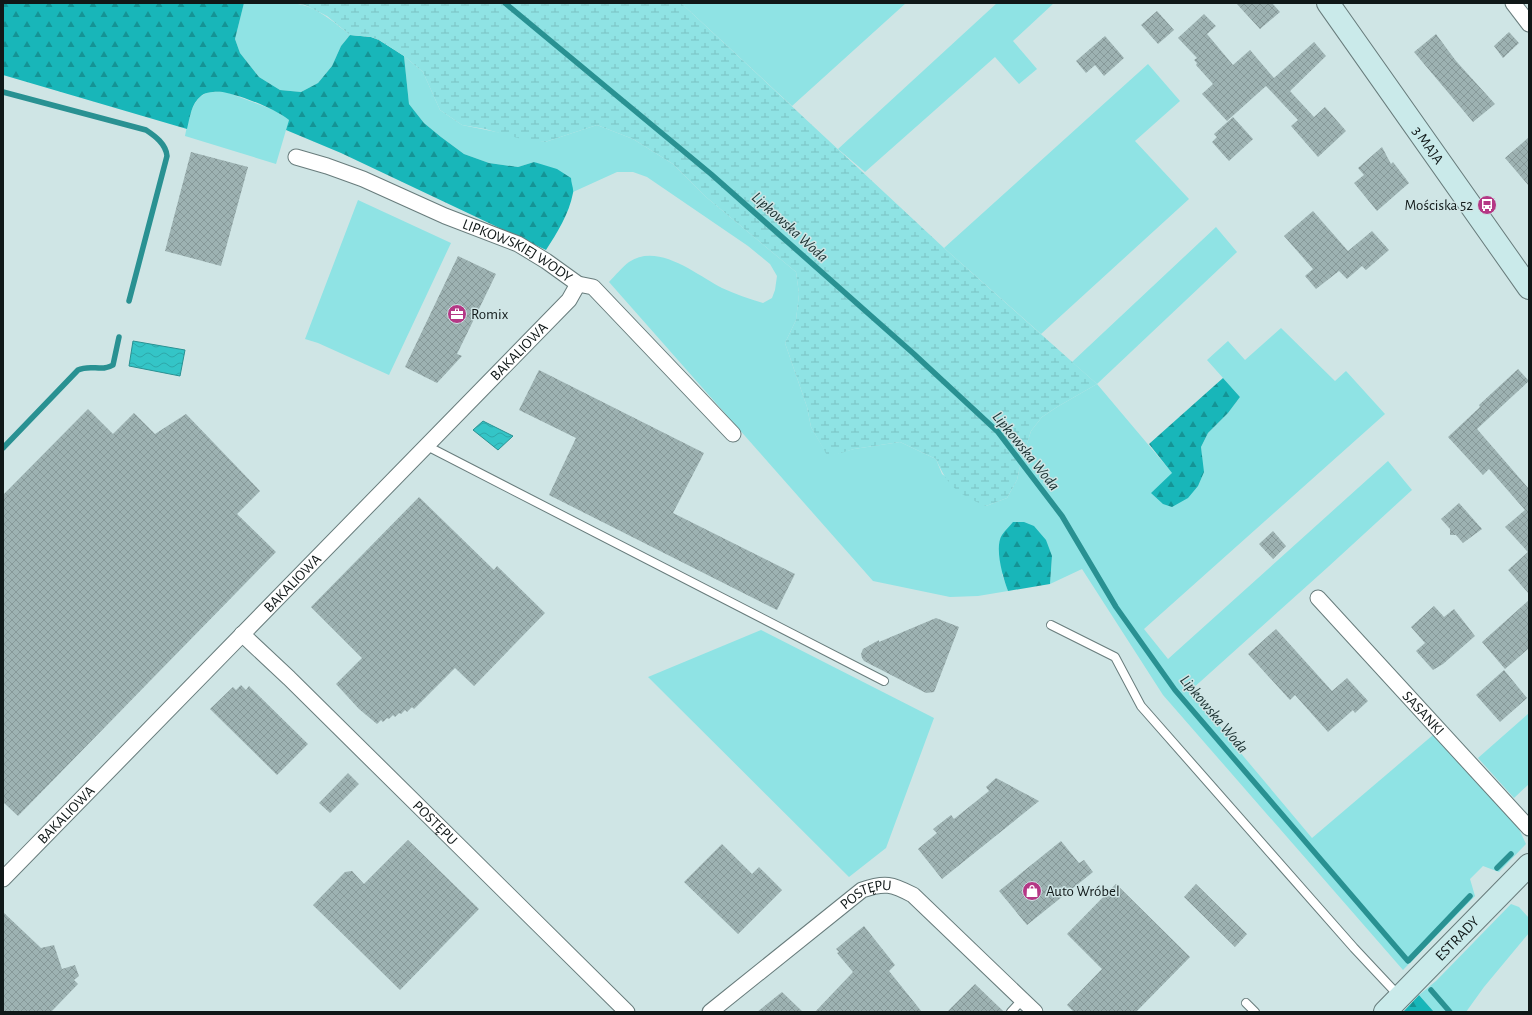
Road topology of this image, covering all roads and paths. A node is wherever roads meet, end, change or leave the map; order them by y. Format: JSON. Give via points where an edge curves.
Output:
{"nodes":[{"id":1,"x":1328,"y":3,"type":"edge"},
{"id":2,"x":1513,"y":3,"type":"edge"},
{"id":3,"x":1529,"y":24,"type":"edge"},
{"id":4,"x":296,"y":157,"type":"dead end"},
{"id":5,"x":578,"y":284,"type":"junction"},
{"id":6,"x":1529,"y":288,"type":"edge"},
{"id":7,"x":733,"y":434,"type":"dead end"},
{"id":8,"x":427,"y":446,"type":"junction"},
{"id":9,"x":1318,"y":598,"type":"dead end"},
{"id":10,"x":1051,"y":625,"type":"dead end"},
{"id":11,"x":242,"y":634,"type":"junction"},
{"id":12,"x":884,"y":681,"type":"dead end"},
{"id":13,"x":1529,"y":828,"type":"edge"},
{"id":14,"x":1529,"y":865,"type":"edge"},
{"id":15,"x":3,"y":879,"type":"edge"},
{"id":16,"x":1400,"y":997,"type":"junction"},
{"id":17,"x":1022,"y":1000,"type":"junction"},
{"id":18,"x":1246,"y":1003,"type":"dead end"},
{"id":19,"x":627,"y":1012,"type":"edge"},
{"id":20,"x":710,"y":1012,"type":"edge"},
{"id":21,"x":1011,"y":1012,"type":"edge"},
{"id":22,"x":1035,"y":1012,"type":"edge"},
{"id":23,"x":1254,"y":1012,"type":"edge"},
{"id":24,"x":1385,"y":1012,"type":"edge"}],
"edges":[{"from":1,"to":6,"type":"main road","name":"3 MAJA"},
{"from":2,"to":3,"type":"street"},
{"from":4,"to":5,"type":"street","name":"LIPKOWSKIEJ WODY","via":[[363,179],[445,216],[518,244]]},
{"from":5,"to":7,"type":"street","name":"LIPKOWSKIEJ WODY","via":[[593,287]]},
{"from":5,"to":8,"type":"street","name":"BAKALIOWA","via":[[569,300]]},
{"from":8,"to":11,"type":"street","name":"BAKALIOWA"},
{"from":8,"to":12,"type":"lane"},
{"from":9,"to":13,"type":"street","name":"SASANKI"},
{"from":10,"to":16,"type":"lane","via":[[1115,657],[1141,706]]},
{"from":11,"to":15,"type":"street","name":"BAKALIOWA"},
{"from":11,"to":19,"type":"street","name":"POSTĘPU"},
{"from":14,"to":16,"type":"main road","name":"ESTRADY"},
{"from":16,"to":24,"type":"main road","name":"ESTRADY"},
{"from":17,"to":20,"type":"street","name":"POSTĘPU","via":[[913,895],[898,887],[876,885],[862,890]]},
{"from":17,"to":21,"type":"lane"},
{"from":17,"to":22,"type":"street","name":"POSTĘPU"},
{"from":18,"to":23,"type":"lane"}]}
